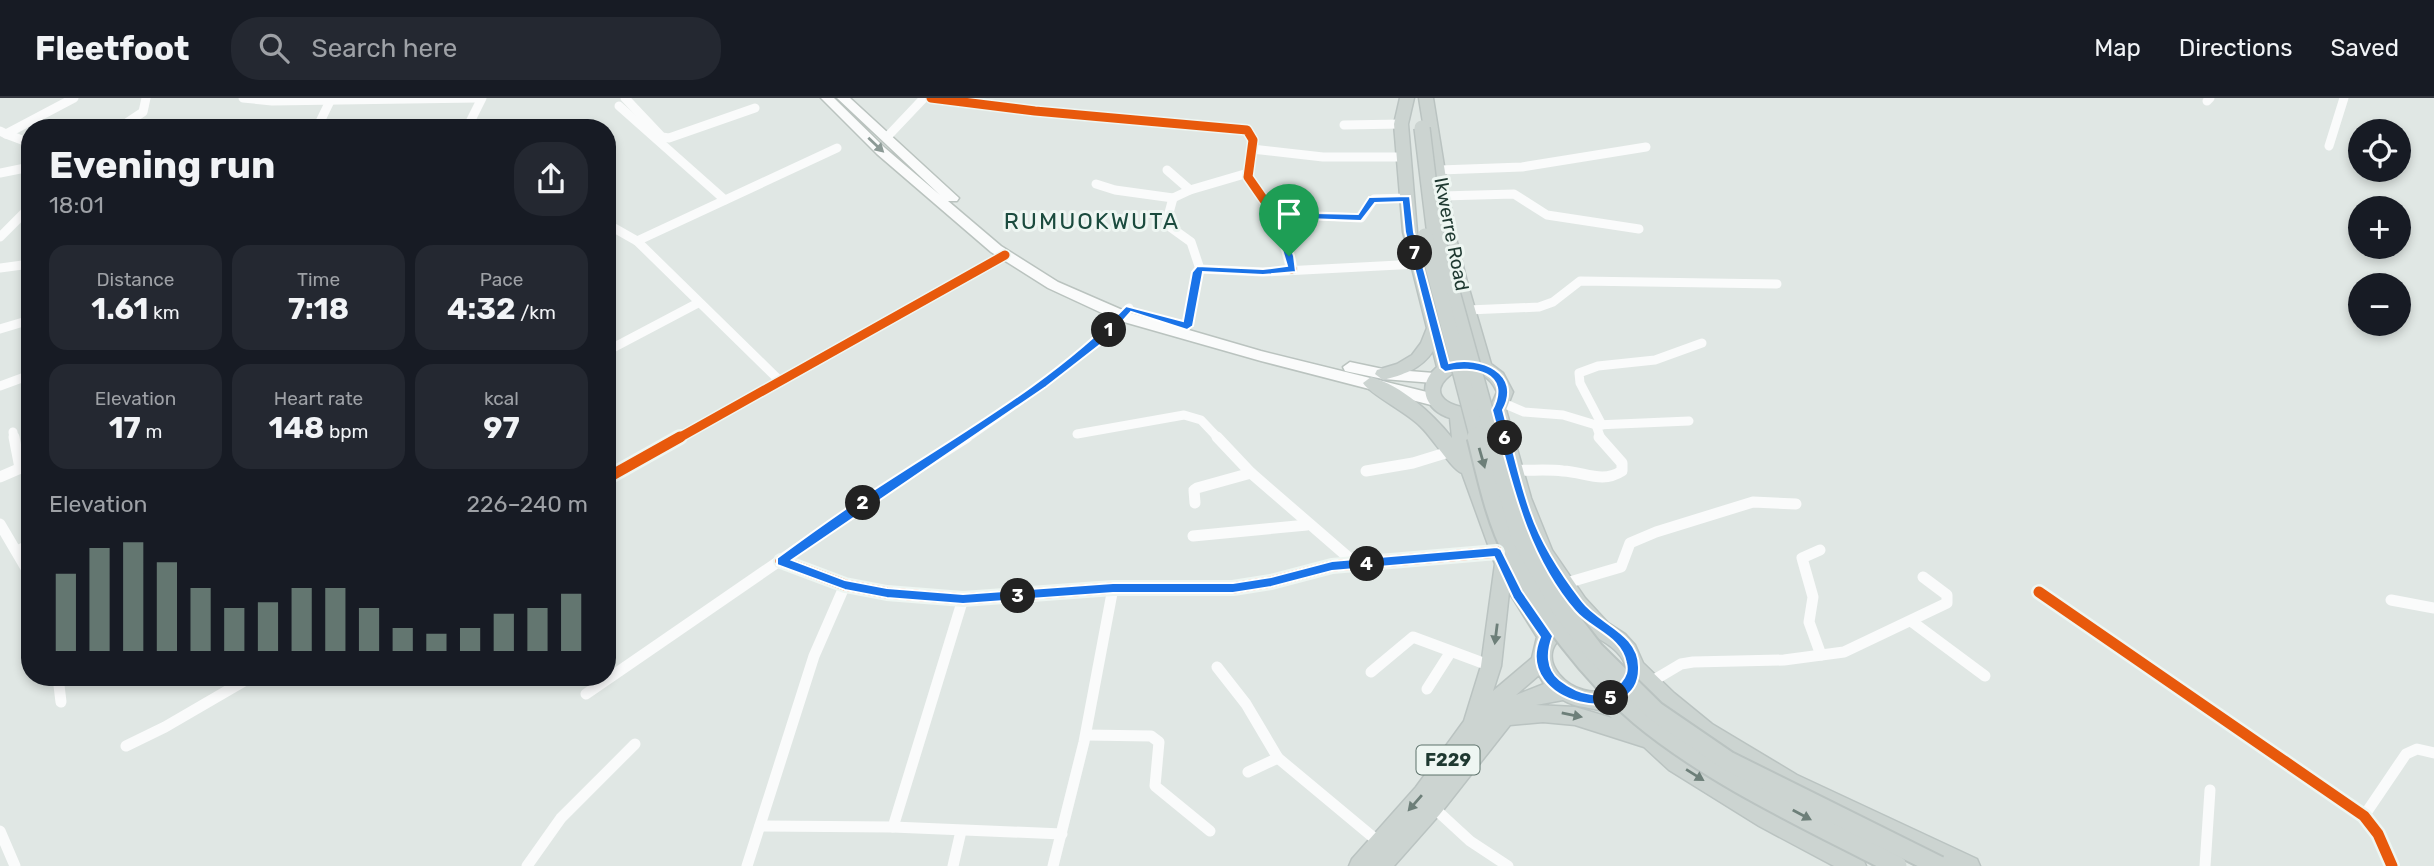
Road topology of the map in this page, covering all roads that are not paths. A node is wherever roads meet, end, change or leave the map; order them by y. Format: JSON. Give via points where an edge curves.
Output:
{"nodes":[{"id":1,"x":74,"y":98,"type":"edge"},
{"id":2,"x":146,"y":98,"type":"edge"},
{"id":3,"x":243,"y":98,"type":"edge"},
{"id":4,"x":480,"y":98,"type":"edge"},
{"id":5,"x":827,"y":98,"type":"edge"},
{"id":6,"x":843,"y":98,"type":"edge"},
{"id":7,"x":924,"y":98,"type":"edge"},
{"id":8,"x":932,"y":98,"type":"edge"},
{"id":9,"x":1407,"y":98,"type":"edge"},
{"id":10,"x":1426,"y":98,"type":"edge"},
{"id":11,"x":2344,"y":98,"type":"edge"},
{"id":12,"x":313,"y":100,"type":"edge"},
{"id":13,"x":330,"y":101,"type":"junction"},
{"id":14,"x":622,"y":102,"type":"edge"},
{"id":15,"x":755,"y":108,"type":"dead end"},
{"id":16,"x":31,"y":119,"type":"edge"},
{"id":17,"x":136,"y":119,"type":"edge"},
{"id":18,"x":321,"y":119,"type":"edge"},
{"id":19,"x":471,"y":119,"type":"edge"},
{"id":20,"x":21,"y":124,"type":"edge"},
{"id":21,"x":1344,"y":125,"type":"dead end"},
{"id":22,"x":1411,"y":127,"type":"junction"},
{"id":23,"x":3,"y":133,"type":"edge"},
{"id":24,"x":887,"y":137,"type":"junction"},
{"id":25,"x":21,"y":140,"type":"edge"},
{"id":26,"x":2329,"y":146,"type":"dead end"},
{"id":27,"x":1646,"y":147,"type":"dead end"},
{"id":28,"x":837,"y":148,"type":"dead end"},
{"id":29,"x":1252,"y":149,"type":"junction"},
{"id":30,"x":1403,"y":158,"type":"junction"},
{"id":31,"x":21,"y":169,"type":"edge"},
{"id":32,"x":1167,"y":170,"type":"dead end"},
{"id":33,"x":1440,"y":170,"type":"junction"},
{"id":34,"x":0,"y":173,"type":"edge"},
{"id":35,"x":1248,"y":173,"type":"junction"},
{"id":36,"x":1096,"y":184,"type":"dead end"},
{"id":37,"x":1190,"y":190,"type":"junction"},
{"id":38,"x":1442,"y":196,"type":"junction"},
{"id":39,"x":1173,"y":198,"type":"junction"},
{"id":40,"x":1407,"y":198,"type":"junction"},
{"id":41,"x":725,"y":200,"type":"junction"},
{"id":42,"x":1275,"y":215,"type":"junction"},
{"id":43,"x":21,"y":216,"type":"edge"},
{"id":44,"x":1639,"y":229,"type":"dead end"},
{"id":45,"x":616,"y":232,"type":"edge"},
{"id":46,"x":0,"y":237,"type":"edge"},
{"id":47,"x":638,"y":240,"type":"junction"},
{"id":48,"x":1005,"y":255,"type":"junction"},
{"id":49,"x":1418,"y":264,"type":"junction"},
{"id":50,"x":21,"y":265,"type":"edge"},
{"id":51,"x":0,"y":268,"type":"edge"},
{"id":52,"x":1200,"y":269,"type":"junction"},
{"id":53,"x":1293,"y":269,"type":"junction"},
{"id":54,"x":1776,"y":284,"type":"dead end"},
{"id":55,"x":698,"y":303,"type":"junction"},
{"id":56,"x":1468,"y":310,"type":"junction"},
{"id":57,"x":1126,"y":312,"type":"junction"},
{"id":58,"x":21,"y":323,"type":"edge"},
{"id":59,"x":1187,"y":326,"type":"junction"},
{"id":60,"x":1435,"y":327,"type":"junction"},
{"id":61,"x":0,"y":329,"type":"edge"},
{"id":62,"x":1702,"y":343,"type":"dead end"},
{"id":63,"x":616,"y":346,"type":"edge"},
{"id":64,"x":1484,"y":368,"type":"junction"},
{"id":65,"x":1439,"y":373,"type":"junction"},
{"id":66,"x":21,"y":378,"type":"edge"},
{"id":67,"x":1377,"y":379,"type":"junction"},
{"id":68,"x":781,"y":382,"type":"junction"},
{"id":69,"x":0,"y":386,"type":"edge"},
{"id":70,"x":1435,"y":400,"type":"junction"},
{"id":71,"x":1500,"y":406,"type":"junction"},
{"id":72,"x":1594,"y":410,"type":"junction"},
{"id":73,"x":1563,"y":415,"type":"junction"},
{"id":74,"x":1458,"y":416,"type":"junction"},
{"id":75,"x":1689,"y":421,"type":"dead end"},
{"id":76,"x":1599,"y":425,"type":"junction"},
{"id":77,"x":13,"y":432,"type":"dead end"},
{"id":78,"x":1077,"y":434,"type":"dead end"},
{"id":79,"x":1452,"y":451,"type":"junction"},
{"id":80,"x":21,"y":455,"type":"edge"},
{"id":81,"x":21,"y":468,"type":"edge"},
{"id":82,"x":1513,"y":470,"type":"junction"},
{"id":83,"x":1366,"y":471,"type":"dead end"},
{"id":84,"x":616,"y":473,"type":"edge"},
{"id":85,"x":1251,"y":473,"type":"junction"},
{"id":86,"x":0,"y":477,"type":"edge"},
{"id":87,"x":1474,"y":485,"type":"junction"},
{"id":88,"x":1195,"y":503,"type":"dead end"},
{"id":89,"x":1796,"y":504,"type":"dead end"},
{"id":90,"x":0,"y":524,"type":"edge"},
{"id":91,"x":1307,"y":524,"type":"junction"},
{"id":92,"x":1193,"y":536,"type":"dead end"},
{"id":93,"x":21,"y":549,"type":"edge"},
{"id":94,"x":1820,"y":550,"type":"dead end"},
{"id":95,"x":17,"y":551,"type":"junction"},
{"id":96,"x":21,"y":558,"type":"edge"},
{"id":97,"x":1500,"y":559,"type":"junction"},
{"id":98,"x":781,"y":561,"type":"junction"},
{"id":99,"x":1356,"y":564,"type":"junction"},
{"id":100,"x":1923,"y":576,"type":"dead end"},
{"id":101,"x":1563,"y":584,"type":"junction"},
{"id":102,"x":845,"y":585,"type":"junction"},
{"id":103,"x":1113,"y":588,"type":"junction"},
{"id":104,"x":2039,"y":592,"type":"dead end"},
{"id":105,"x":963,"y":599,"type":"junction"},
{"id":106,"x":2391,"y":600,"type":"dead end"},
{"id":107,"x":2434,"y":608,"type":"edge"},
{"id":108,"x":1912,"y":621,"type":"junction"},
{"id":109,"x":1600,"y":626,"type":"junction"},
{"id":110,"x":1547,"y":636,"type":"junction"},
{"id":111,"x":1450,"y":653,"type":"junction"},
{"id":112,"x":1821,"y":655,"type":"junction"},
{"id":113,"x":1542,"y":661,"type":"junction"},
{"id":114,"x":1633,"y":665,"type":"junction"},
{"id":115,"x":1491,"y":666,"type":"junction"},
{"id":116,"x":1217,"y":667,"type":"dead end"},
{"id":117,"x":1371,"y":672,"type":"dead end"},
{"id":118,"x":616,"y":674,"type":"edge"},
{"id":119,"x":1985,"y":676,"type":"dead end"},
{"id":120,"x":1649,"y":683,"type":"junction"},
{"id":121,"x":59,"y":686,"type":"edge"},
{"id":122,"x":236,"y":686,"type":"edge"},
{"id":123,"x":598,"y":686,"type":"edge"},
{"id":124,"x":1427,"y":689,"type":"dead end"},
{"id":125,"x":1563,"y":691,"type":"junction"},
{"id":126,"x":586,"y":694,"type":"dead end"},
{"id":127,"x":1606,"y":700,"type":"junction"},
{"id":128,"x":61,"y":702,"type":"dead end"},
{"id":129,"x":1504,"y":717,"type":"junction"},
{"id":130,"x":1472,"y":726,"type":"junction"},
{"id":131,"x":1086,"y":735,"type":"junction"},
{"id":132,"x":635,"y":744,"type":"dead end"},
{"id":133,"x":1657,"y":745,"type":"junction"},
{"id":134,"x":126,"y":746,"type":"dead end"},
{"id":135,"x":2434,"y":753,"type":"edge"},
{"id":136,"x":1278,"y":758,"type":"junction"},
{"id":137,"x":1248,"y":772,"type":"dead end"},
{"id":138,"x":2210,"y":790,"type":"dead end"},
{"id":139,"x":1433,"y":807,"type":"junction"},
{"id":140,"x":2364,"y":816,"type":"junction"},
{"id":141,"x":760,"y":826,"type":"junction"},
{"id":142,"x":893,"y":827,"type":"junction"},
{"id":143,"x":0,"y":831,"type":"edge"},
{"id":144,"x":961,"y":831,"type":"junction"},
{"id":145,"x":1210,"y":831,"type":"dead end"},
{"id":146,"x":1062,"y":834,"type":"junction"},
{"id":147,"x":1380,"y":844,"type":"junction"},
{"id":148,"x":15,"y":866,"type":"edge"},
{"id":149,"x":527,"y":866,"type":"edge"},
{"id":150,"x":747,"y":866,"type":"edge"},
{"id":151,"x":953,"y":866,"type":"edge"},
{"id":152,"x":1053,"y":866,"type":"edge"},
{"id":153,"x":1360,"y":866,"type":"edge"},
{"id":154,"x":1380,"y":866,"type":"edge"},
{"id":155,"x":1508,"y":866,"type":"edge"},
{"id":156,"x":1855,"y":866,"type":"edge"},
{"id":157,"x":1897,"y":866,"type":"edge"},
{"id":158,"x":1939,"y":866,"type":"edge"},
{"id":159,"x":1969,"y":866,"type":"edge"},
{"id":160,"x":2205,"y":866,"type":"edge"},
{"id":161,"x":2392,"y":866,"type":"edge"}],
"edges":[{"from":1,"to":16,"type":"street"},
{"from":2,"to":17,"type":"street"},
{"from":3,"to":12,"type":"street"},
{"from":4,"to":13,"type":"street"},
{"from":4,"to":19,"type":"street"},
{"from":5,"to":48,"type":"main road","one_way":true,"via":[[881,151]]},
{"from":6,"to":24,"type":"main road"},
{"from":7,"to":24,"type":"street"},
{"from":8,"to":29,"type":"street","via":[[1240,128],[1252,135]]},
{"from":9,"to":22,"type":"main road","name":"Ikwerre Road"},
{"from":10,"to":22,"type":"main road"},
{"from":10,"to":33,"type":"main road","name":"Ikwerre Road","via":[[1437,136]]},
{"from":11,"to":26,"type":"street"},
{"from":12,"to":13,"type":"street"},
{"from":13,"to":18,"type":"street"},
{"from":14,"to":15,"type":"street","via":[[669,138]]},
{"from":14,"to":41,"type":"street"},
{"from":20,"to":23,"type":"street"},
{"from":21,"to":22,"type":"street"},
{"from":22,"to":30,"type":"main road","name":"Ikwerre Road"},
{"from":22,"to":157,"type":"main road","one_way":true,"bridge":true,"via":[[1420,212],[1432,268],[1487,479],[1513,553],[1546,610],[1610,689],[1642,718],[1728,777]]},
{"from":22,"to":158,"type":"main road","bridge":true,"via":[[1437,239],[1521,538],[1561,608],[1594,651],[1655,711],[1728,761]]},
{"from":23,"to":25,"type":"street"},
{"from":24,"to":57,"type":"main road","via":[[1009,246]]},
{"from":27,"to":33,"type":"street","via":[[1522,167]]},
{"from":28,"to":41,"type":"street"},
{"from":29,"to":30,"type":"street","via":[[1323,157]]},
{"from":29,"to":35,"type":"street"},
{"from":30,"to":40,"type":"main road","name":"Ikwerre Road"},
{"from":31,"to":34,"type":"street"},
{"from":32,"to":37,"type":"street"},
{"from":33,"to":38,"type":"main road","name":"Ikwerre Road"},
{"from":35,"to":37,"type":"street"},
{"from":35,"to":42,"type":"street"},
{"from":36,"to":39,"type":"street"},
{"from":37,"to":39,"type":"street"},
{"from":38,"to":44,"type":"street","via":[[1514,194],[1547,215]]},
{"from":38,"to":56,"type":"main road","name":"Ikwerre Road"},
{"from":39,"to":52,"type":"street","via":[[1166,224],[1191,242]]},
{"from":40,"to":42,"type":"street","via":[[1372,200],[1361,218]]},
{"from":40,"to":49,"type":"main road","name":"Ikwerre Road"},
{"from":41,"to":47,"type":"street"},
{"from":42,"to":53,"type":"street"},
{"from":43,"to":46,"type":"street"},
{"from":45,"to":47,"type":"street"},
{"from":47,"to":55,"type":"street"},
{"from":48,"to":57,"type":"main road","via":[[1053,285]]},
{"from":48,"to":68,"type":"street"},
{"from":49,"to":53,"type":"street"},
{"from":49,"to":60,"type":"main road","name":"Ikwerre Road"},
{"from":50,"to":51,"type":"street"},
{"from":52,"to":53,"type":"street"},
{"from":52,"to":59,"type":"street"},
{"from":54,"to":56,"type":"street","via":[[1580,281],[1545,305]]},
{"from":55,"to":63,"type":"street"},
{"from":55,"to":68,"type":"street"},
{"from":56,"to":64,"type":"main road","name":"Ikwerre Road"},
{"from":57,"to":59,"type":"main road"},
{"from":57,"to":67,"type":"main road","via":[[1261,356]]},
{"from":57,"to":98,"type":"street","via":[[1042,385]]},
{"from":58,"to":61,"type":"street"},
{"from":59,"to":67,"type":"main road"},
{"from":60,"to":65,"type":"main road","name":"Ikwerre Road"},
{"from":60,"to":67,"type":"main road","via":[[1430,346],[1418,359]]},
{"from":62,"to":72,"type":"street","via":[[1655,360],[1595,364],[1579,373]]},
{"from":64,"to":65,"type":"main road","via":[[1462,364]]},
{"from":64,"to":71,"type":"main road","via":[[1503,386]]},
{"from":65,"to":67,"type":"main road"},
{"from":65,"to":70,"type":"main road","via":[[1431,388]]},
{"from":66,"to":69,"type":"street"},
{"from":67,"to":70,"type":"main road"},
{"from":67,"to":79,"type":"main road","via":[[1425,418]]},
{"from":68,"to":84,"type":"street"},
{"from":70,"to":74,"type":"main road"},
{"from":71,"to":73,"type":"street"},
{"from":71,"to":74,"type":"main road","via":[[1481,417]]},
{"from":71,"to":82,"type":"main road"},
{"from":72,"to":73,"type":"street"},
{"from":72,"to":76,"type":"street"},
{"from":73,"to":76,"type":"street"},
{"from":74,"to":87,"type":"main road"},
{"from":75,"to":76,"type":"street"},
{"from":76,"to":82,"type":"street","via":[[1600,437],[1622,463],[1617,475],[1599,479],[1566,471]]},
{"from":77,"to":80,"type":"street"},
{"from":78,"to":85,"type":"street","via":[[1194,417]]},
{"from":79,"to":83,"type":"street"},
{"from":79,"to":87,"type":"main road"},
{"from":81,"to":86,"type":"street"},
{"from":82,"to":101,"type":"main road","via":[[1537,542]]},
{"from":85,"to":88,"type":"street","via":[[1197,488]]},
{"from":85,"to":91,"type":"street"},
{"from":87,"to":97,"type":"main road"},
{"from":89,"to":101,"type":"street","via":[[1753,502],[1656,532],[1630,543],[1621,567]]},
{"from":90,"to":95,"type":"street"},
{"from":91,"to":92,"type":"street"},
{"from":91,"to":99,"type":"street"},
{"from":93,"to":95,"type":"street"},
{"from":94,"to":112,"type":"street","via":[[1802,558],[1812,590],[1810,622]]},
{"from":95,"to":96,"type":"street"},
{"from":97,"to":99,"type":"street"},
{"from":97,"to":110,"type":"main road"},
{"from":97,"to":115,"type":"main road","one_way":true},
{"from":98,"to":102,"type":"street"},
{"from":98,"to":118,"type":"street"},
{"from":99,"to":103,"type":"street","via":[[1233,588]]},
{"from":100,"to":108,"type":"street","via":[[1950,600]]},
{"from":101,"to":109,"type":"main road"},
{"from":102,"to":105,"type":"street"},
{"from":102,"to":141,"type":"street","via":[[814,656]]},
{"from":103,"to":105,"type":"street"},
{"from":103,"to":131,"type":"street"},
{"from":104,"to":140,"type":"street"},
{"from":105,"to":142,"type":"street"},
{"from":106,"to":107,"type":"street"},
{"from":108,"to":112,"type":"street","via":[[1844,652]]},
{"from":108,"to":119,"type":"street"},
{"from":109,"to":110,"type":"main road","via":[[1567,624]]},
{"from":109,"to":114,"type":"main road","via":[[1621,640]]},
{"from":110,"to":113,"type":"main road"},
{"from":111,"to":115,"type":"street"},
{"from":111,"to":117,"type":"street","via":[[1409,638]]},
{"from":111,"to":124,"type":"street"},
{"from":112,"to":120,"type":"street","via":[[1693,662]]},
{"from":113,"to":125,"type":"main road"},
{"from":113,"to":130,"type":"main road","number":"F229"},
{"from":114,"to":120,"type":"main road"},
{"from":114,"to":127,"type":"main road","via":[[1629,684]]},
{"from":115,"to":130,"type":"main road"},
{"from":116,"to":136,"type":"street"},
{"from":120,"to":159,"type":"main road","via":[[1686,718],[1740,753]]},
{"from":121,"to":128,"type":"street"},
{"from":122,"to":134,"type":"street"},
{"from":123,"to":126,"type":"street"},
{"from":125,"to":127,"type":"main road","number":"F229","via":[[1579,698]]},
{"from":125,"to":129,"type":"main road","number":"F229","via":[[1519,703]]},
{"from":127,"to":133,"type":"main road"},
{"from":129,"to":133,"type":"main road","one_way":true,"via":[[1567,713]]},
{"from":129,"to":139,"type":"main road","number":"F229"},
{"from":130,"to":147,"type":"main road","number":"F229","one_way":true},
{"from":131,"to":145,"type":"street","via":[[1157,739],[1155,786]]},
{"from":131,"to":146,"type":"street"},
{"from":132,"to":149,"type":"street","via":[[569,810]]},
{"from":133,"to":156,"type":"main road","one_way":true,"via":[[1676,763],[1766,819]]},
{"from":135,"to":140,"type":"street","via":[[2417,749],[2406,754]]},
{"from":136,"to":137,"type":"street"},
{"from":136,"to":147,"type":"street"},
{"from":138,"to":160,"type":"street"},
{"from":139,"to":154,"type":"main road","number":"F229"},
{"from":139,"to":155,"type":"street","via":[[1470,841]]},
{"from":140,"to":161,"type":"street"},
{"from":141,"to":142,"type":"street"},
{"from":141,"to":150,"type":"street"},
{"from":142,"to":144,"type":"street"},
{"from":143,"to":148,"type":"street"},
{"from":144,"to":146,"type":"street"},
{"from":144,"to":151,"type":"street"},
{"from":146,"to":152,"type":"street"},
{"from":147,"to":153,"type":"main road","number":"F229"}]}
